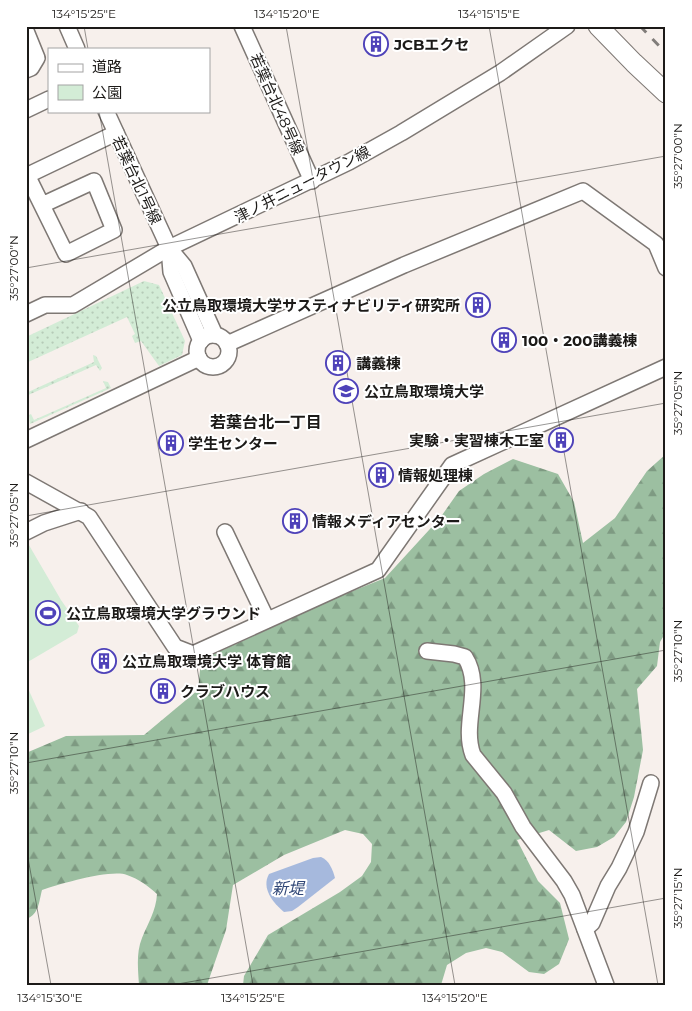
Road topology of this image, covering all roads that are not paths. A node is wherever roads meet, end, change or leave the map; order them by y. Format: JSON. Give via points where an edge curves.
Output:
{"nodes":[{"id":1,"x":67,"y":26,"type":"edge"},
{"id":2,"x":242,"y":26,"type":"edge"},
{"id":3,"x":567,"y":26,"type":"edge"},
{"id":4,"x":598,"y":26,"type":"edge"},
{"id":5,"x":26,"y":31,"type":"edge"},
{"id":6,"x":77,"y":48,"type":"edge"},
{"id":7,"x":26,"y":70,"type":"edge"},
{"id":8,"x":666,"y":93,"type":"edge"},
{"id":9,"x":48,"y":99,"type":"edge"},
{"id":10,"x":26,"y":110,"type":"edge"},
{"id":11,"x":106,"y":112,"type":"edge"},
{"id":12,"x":116,"y":133,"type":"junction"},
{"id":13,"x":27,"y":175,"type":"edge"},
{"id":14,"x":312,"y":181,"type":"junction"},
{"id":15,"x":42,"y":205,"type":"junction"},
{"id":16,"x":169,"y":248,"type":"junction"},
{"id":17,"x":666,"y":268,"type":"edge"},
{"id":18,"x":26,"y":314,"type":"edge"},
{"id":19,"x":214,"y":340,"type":"junction"},
{"id":20,"x":199,"y":358,"type":"junction"},
{"id":21,"x":666,"y":367,"type":"edge"},
{"id":22,"x":26,"y":440,"type":"edge"},
{"id":23,"x":26,"y":482,"type":"edge"},
{"id":24,"x":81,"y":511,"type":"junction"},
{"id":25,"x":26,"y":532,"type":"edge"},
{"id":26,"x":225,"y":532,"type":"dead end"},
{"id":27,"x":267,"y":620,"type":"junction"},
{"id":28,"x":427,"y":651,"type":"dead end"},
{"id":29,"x":651,"y":783,"type":"dead end"},
{"id":30,"x":584,"y":929,"type":"junction"},
{"id":31,"x":606,"y":985,"type":"edge"}],
"edges":[{"from":1,"to":6,"type":"street"},
{"from":2,"to":14,"type":"street","name":"若葉台北48号線"},
{"from":3,"to":14,"type":"street","name":"津ノ井ニュータウン線","via":[[401,133]]},
{"from":4,"to":8,"type":"main road"},
{"from":5,"to":7,"type":"street","via":[[37,58]]},
{"from":9,"to":10,"type":"street"},
{"from":11,"to":12,"type":"street","name":"若葉台北1号線"},
{"from":12,"to":13,"type":"street"},
{"from":12,"to":16,"type":"street","name":"若葉台北1号線"},
{"from":13,"to":15,"type":"street"},
{"from":14,"to":16,"type":"street","name":"津ノ井ニュータウン線"},
{"from":15,"to":15,"type":"street","via":[[66,254],[114,230],[94,181]]},
{"from":16,"to":18,"type":"street","name":"津ノ井ニュータウン線","via":[[73,305],[45,305]]},
{"from":16,"to":19,"type":"street","name":"若葉台北1号線","via":[[171,272]]},
{"from":17,"to":19,"type":"street","via":[[656,244],[583,191]]},
{"from":19,"to":20,"type":"street","via":[[197,350]]},
{"from":19,"to":20,"type":"street","via":[[229,349],[226,359],[218,366],[208,366]]},
{"from":20,"to":22,"type":"street"},
{"from":21,"to":27,"type":"street","via":[[452,466],[378,570]]},
{"from":23,"to":24,"type":"street"},
{"from":24,"to":25,"type":"street"},
{"from":24,"to":27,"type":"street","via":[[95,525],[175,647],[193,654]]},
{"from":26,"to":27,"type":"street"},
{"from":28,"to":30,"type":"street","via":[[465,657],[470,665],[473,696],[469,724],[473,756],[504,793],[523,828],[564,881]]},
{"from":29,"to":30,"type":"street","via":[[636,832],[592,923]]},
{"from":30,"to":31,"type":"street"}]}
